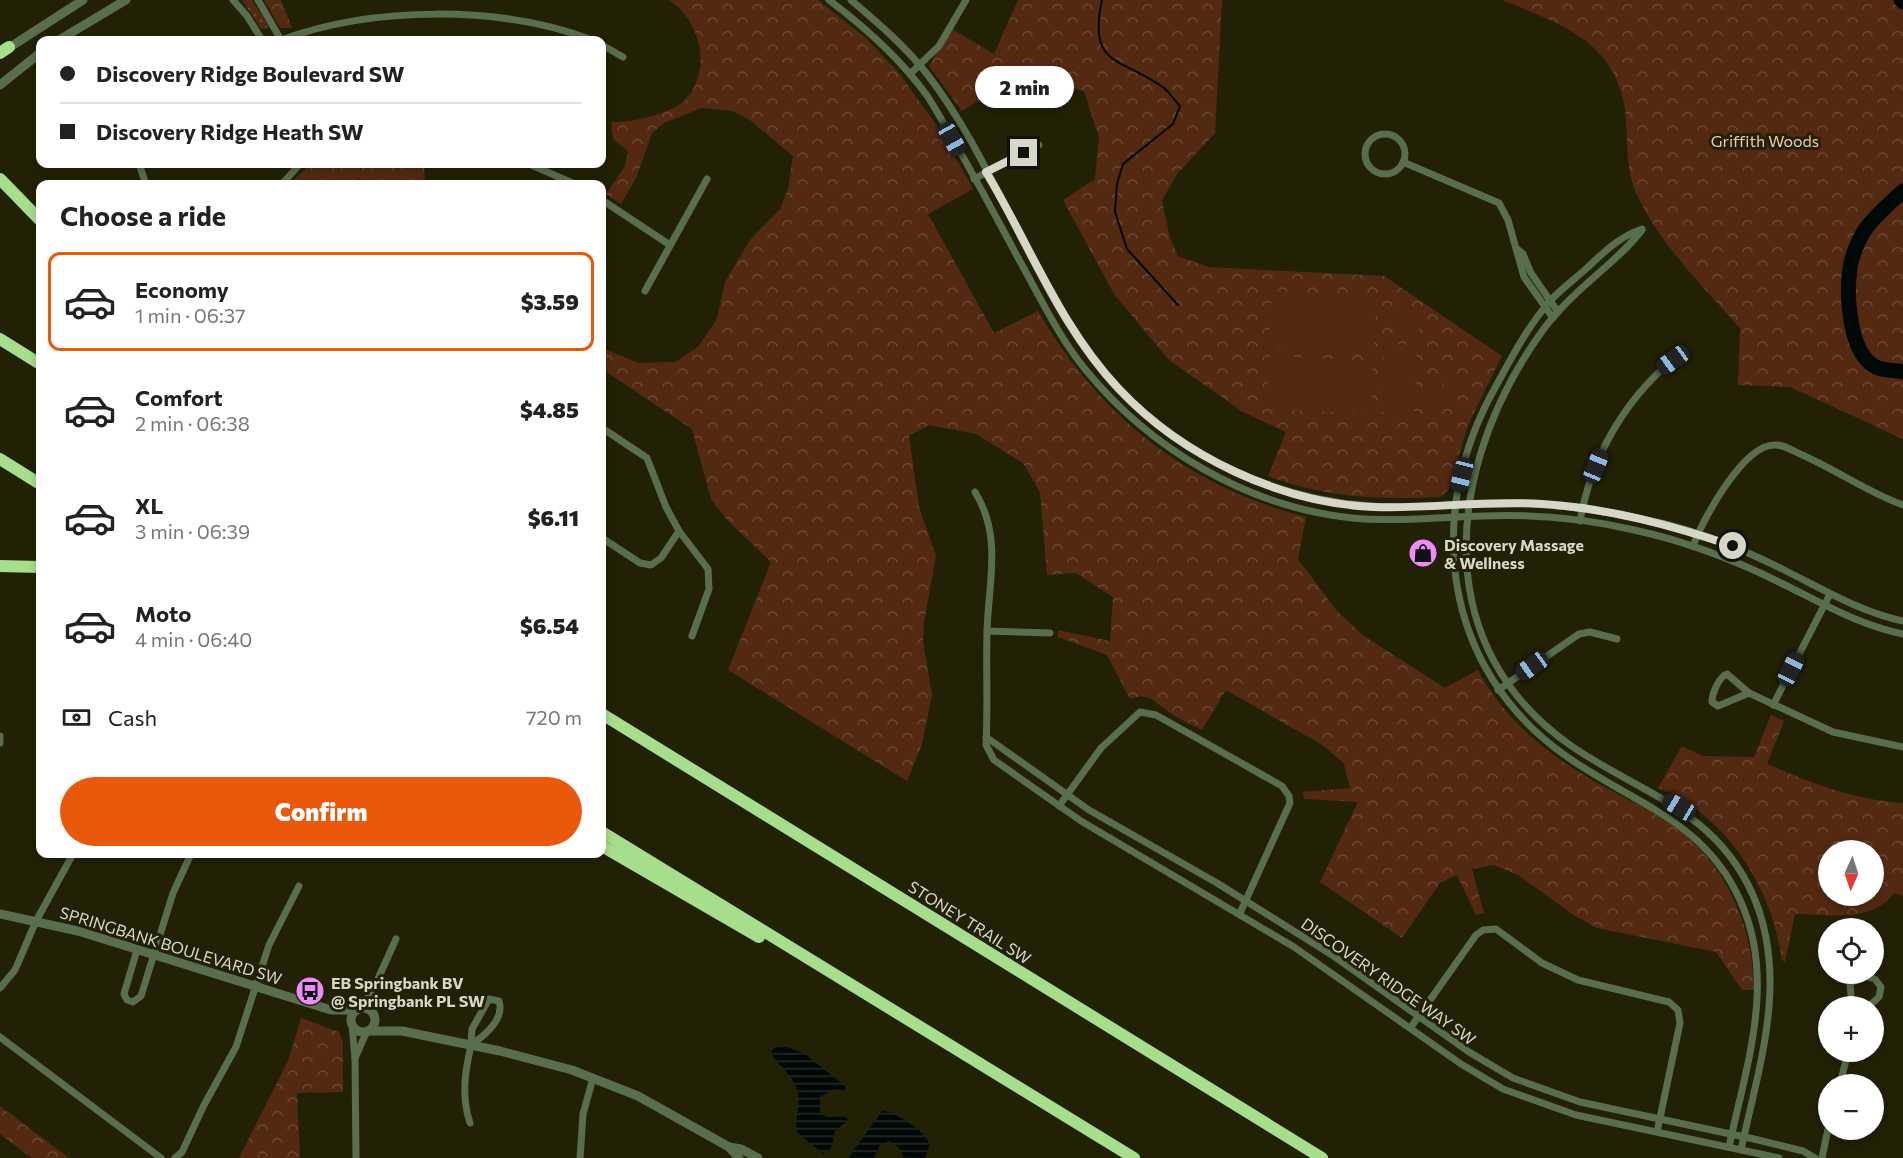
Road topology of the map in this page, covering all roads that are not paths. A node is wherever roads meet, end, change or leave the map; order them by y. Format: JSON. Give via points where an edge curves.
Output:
{"nodes":[{"id":1,"x":83,"y":0,"type":"edge"},
{"id":2,"x":126,"y":0,"type":"edge"},
{"id":3,"x":233,"y":0,"type":"edge"},
{"id":4,"x":258,"y":0,"type":"edge"},
{"id":5,"x":830,"y":0,"type":"edge"},
{"id":6,"x":851,"y":0,"type":"edge"},
{"id":7,"x":966,"y":0,"type":"edge"},
{"id":8,"x":66,"y":36,"type":"edge"},
{"id":9,"x":260,"y":36,"type":"edge"},
{"id":10,"x":279,"y":36,"type":"edge"},
{"id":11,"x":293,"y":36,"type":"edge"},
{"id":12,"x":578,"y":36,"type":"edge"},
{"id":13,"x":606,"y":47,"type":"edge"},
{"id":14,"x":3,"y":52,"type":"edge"},
{"id":15,"x":36,"y":56,"type":"edge"},
{"id":16,"x":622,"y":57,"type":"dead end"},
{"id":17,"x":920,"y":66,"type":"junction"},
{"id":18,"x":910,"y":74,"type":"junction"},
{"id":19,"x":0,"y":85,"type":"edge"},
{"id":20,"x":1039,"y":145,"type":"dead end"},
{"id":21,"x":1403,"y":162,"type":"junction"},
{"id":22,"x":296,"y":168,"type":"edge"},
{"id":23,"x":538,"y":168,"type":"edge"},
{"id":24,"x":986,"y":172,"type":"junction"},
{"id":25,"x":974,"y":178,"type":"junction"},
{"id":26,"x":707,"y":179,"type":"dead end"},
{"id":27,"x":286,"y":180,"type":"edge"},
{"id":28,"x":566,"y":180,"type":"edge"},
{"id":29,"x":0,"y":181,"type":"edge"},
{"id":30,"x":606,"y":203,"type":"edge"},
{"id":31,"x":36,"y":216,"type":"edge"},
{"id":32,"x":670,"y":245,"type":"junction"},
{"id":33,"x":1042,"y":274,"type":"junction"},
{"id":34,"x":1031,"y":281,"type":"junction"},
{"id":35,"x":645,"y":291,"type":"dead end"},
{"id":36,"x":1547,"y":305,"type":"junction"},
{"id":37,"x":1558,"y":312,"type":"junction"},
{"id":38,"x":1553,"y":318,"type":"junction"},
{"id":39,"x":0,"y":339,"type":"edge"},
{"id":40,"x":1684,"y":351,"type":"dead end"},
{"id":41,"x":1095,"y":361,"type":"junction"},
{"id":42,"x":36,"y":362,"type":"edge"},
{"id":43,"x":1084,"y":369,"type":"junction"},
{"id":44,"x":1492,"y":392,"type":"junction"},
{"id":45,"x":1502,"y":398,"type":"junction"},
{"id":46,"x":606,"y":431,"type":"edge"},
{"id":47,"x":1171,"y":434,"type":"junction"},
{"id":48,"x":1164,"y":444,"type":"junction"},
{"id":49,"x":0,"y":459,"type":"edge"},
{"id":50,"x":36,"y":482,"type":"edge"},
{"id":51,"x":975,"y":492,"type":"dead end"},
{"id":52,"x":1336,"y":502,"type":"junction"},
{"id":53,"x":1468,"y":503,"type":"junction"},
{"id":54,"x":1454,"y":504,"type":"junction"},
{"id":55,"x":1903,"y":505,"type":"edge"},
{"id":56,"x":1582,"y":508,"type":"junction"},
{"id":57,"x":1334,"y":515,"type":"junction"},
{"id":58,"x":1453,"y":517,"type":"junction"},
{"id":59,"x":1466,"y":517,"type":"junction"},
{"id":60,"x":1580,"y":520,"type":"junction"},
{"id":61,"x":679,"y":531,"type":"junction"},
{"id":62,"x":1697,"y":534,"type":"junction"},
{"id":63,"x":606,"y":541,"type":"edge"},
{"id":64,"x":1693,"y":546,"type":"junction"},
{"id":65,"x":0,"y":566,"type":"edge"},
{"id":66,"x":36,"y":567,"type":"edge"},
{"id":67,"x":1830,"y":594,"type":"junction"},
{"id":68,"x":1824,"y":605,"type":"junction"},
{"id":69,"x":1903,"y":621,"type":"edge"},
{"id":70,"x":1478,"y":625,"type":"junction"},
{"id":71,"x":1467,"y":629,"type":"junction"},
{"id":72,"x":987,"y":631,"type":"junction"},
{"id":73,"x":1050,"y":633,"type":"dead end"},
{"id":74,"x":1903,"y":634,"type":"edge"},
{"id":75,"x":692,"y":636,"type":"dead end"},
{"id":76,"x":1617,"y":639,"type":"dead end"},
{"id":77,"x":1508,"y":683,"type":"junction"},
{"id":78,"x":1498,"y":690,"type":"junction"},
{"id":79,"x":1749,"y":693,"type":"junction"},
{"id":80,"x":1773,"y":705,"type":"junction"},
{"id":81,"x":606,"y":716,"type":"edge"},
{"id":82,"x":0,"y":736,"type":"edge"},
{"id":83,"x":986,"y":737,"type":"junction"},
{"id":84,"x":0,"y":743,"type":"edge"},
{"id":85,"x":1574,"y":747,"type":"junction"},
{"id":86,"x":1903,"y":747,"type":"edge"},
{"id":87,"x":1568,"y":757,"type":"junction"},
{"id":88,"x":1652,"y":791,"type":"junction"},
{"id":89,"x":1066,"y":795,"type":"junction"},
{"id":90,"x":1646,"y":803,"type":"junction"},
{"id":91,"x":1059,"y":807,"type":"junction"},
{"id":92,"x":606,"y":834,"type":"edge"},
{"id":93,"x":1155,"y":847,"type":"junction"},
{"id":94,"x":606,"y":848,"type":"edge"},
{"id":95,"x":71,"y":858,"type":"edge"},
{"id":96,"x":188,"y":858,"type":"edge"},
{"id":97,"x":1149,"y":859,"type":"junction"},
{"id":98,"x":299,"y":886,"type":"dead end"},
{"id":99,"x":1246,"y":900,"type":"junction"},
{"id":100,"x":1240,"y":913,"type":"junction"},
{"id":101,"x":0,"y":914,"type":"edge"},
{"id":102,"x":36,"y":921,"type":"junction"},
{"id":103,"x":396,"y":939,"type":"dead end"},
{"id":104,"x":137,"y":950,"type":"junction"},
{"id":105,"x":154,"y":955,"type":"junction"},
{"id":106,"x":1332,"y":955,"type":"junction"},
{"id":107,"x":814,"y":964,"type":"junction"},
{"id":108,"x":1324,"y":967,"type":"junction"},
{"id":109,"x":256,"y":986,"type":"junction"},
{"id":110,"x":0,"y":987,"type":"edge"},
{"id":111,"x":372,"y":992,"type":"junction"},
{"id":112,"x":1851,"y":996,"type":"edge"},
{"id":113,"x":1879,"y":996,"type":"edge"},
{"id":114,"x":357,"y":1009,"type":"junction"},
{"id":115,"x":331,"y":1010,"type":"junction"},
{"id":116,"x":374,"y":1015,"type":"junction"},
{"id":117,"x":1419,"y":1016,"type":"junction"},
{"id":118,"x":352,"y":1024,"type":"junction"},
{"id":119,"x":1411,"y":1027,"type":"junction"},
{"id":120,"x":368,"y":1031,"type":"junction"},
{"id":121,"x":402,"y":1031,"type":"junction"},
{"id":122,"x":0,"y":1037,"type":"edge"},
{"id":123,"x":471,"y":1045,"type":"junction"},
{"id":124,"x":355,"y":1058,"type":"junction"},
{"id":125,"x":593,"y":1078,"type":"junction"},
{"id":126,"x":1530,"y":1086,"type":"junction"},
{"id":127,"x":1525,"y":1099,"type":"junction"},
{"id":128,"x":1660,"y":1118,"type":"junction"},
{"id":129,"x":470,"y":1123,"type":"dead end"},
{"id":130,"x":1657,"y":1132,"type":"junction"},
{"id":131,"x":1731,"y":1134,"type":"junction"},
{"id":132,"x":1744,"y":1137,"type":"junction"},
{"id":133,"x":1826,"y":1140,"type":"edge"},
{"id":134,"x":729,"y":1147,"type":"junction"},
{"id":135,"x":1729,"y":1147,"type":"junction"},
{"id":136,"x":1741,"y":1150,"type":"junction"},
{"id":137,"x":161,"y":1158,"type":"edge"},
{"id":138,"x":175,"y":1158,"type":"edge"},
{"id":139,"x":356,"y":1158,"type":"edge"},
{"id":140,"x":580,"y":1158,"type":"edge"},
{"id":141,"x":739,"y":1158,"type":"edge"},
{"id":142,"x":758,"y":1158,"type":"edge"},
{"id":143,"x":1134,"y":1158,"type":"edge"},
{"id":144,"x":1322,"y":1158,"type":"edge"},
{"id":145,"x":1779,"y":1158,"type":"edge"},
{"id":146,"x":1815,"y":1158,"type":"edge"},
{"id":147,"x":1822,"y":1158,"type":"edge"}],
"edges":[{"from":1,"to":14,"type":"street"},
{"from":2,"to":8,"type":"street"},
{"from":3,"to":9,"type":"street"},
{"from":4,"to":10,"type":"street"},
{"from":5,"to":18,"type":"street"},
{"from":6,"to":17,"type":"street"},
{"from":7,"to":17,"type":"street","via":[[939,46]]},
{"from":11,"to":12,"type":"street","via":[[369,19],[435,15],[495,19]]},
{"from":13,"to":16,"type":"street"},
{"from":15,"to":19,"type":"street"},
{"from":17,"to":18,"type":"street"},
{"from":17,"to":24,"type":"street","via":[[950,108]]},
{"from":18,"to":25,"type":"street","via":[[942,120]]},
{"from":20,"to":24,"type":"street"},
{"from":21,"to":21,"type":"street","via":[[1405,150],[1392,136],[1374,138],[1366,148],[1369,165],[1378,173],[1390,173]]},
{"from":21,"to":36,"type":"street","via":[[1499,203],[1508,220],[1524,277]]},
{"from":22,"to":27,"type":"street"},
{"from":23,"to":28,"type":"street"},
{"from":24,"to":25,"type":"street"},
{"from":24,"to":33,"type":"street"},
{"from":25,"to":34,"type":"street"},
{"from":26,"to":32,"type":"street"},
{"from":29,"to":31,"type":"highway"},
{"from":30,"to":32,"type":"street"},
{"from":32,"to":35,"type":"street"},
{"from":33,"to":34,"type":"street"},
{"from":33,"to":41,"type":"street"},
{"from":34,"to":43,"type":"street"},
{"from":36,"to":37,"type":"street"},
{"from":36,"to":37,"type":"street","via":[[1622,237],[1642,229],[1628,248]]},
{"from":36,"to":38,"type":"street"},
{"from":36,"to":44,"type":"street"},
{"from":37,"to":38,"type":"street"},
{"from":38,"to":45,"type":"street"},
{"from":39,"to":42,"type":"highway"},
{"from":40,"to":56,"type":"street","via":[[1652,377],[1622,417],[1603,447]]},
{"from":41,"to":43,"type":"street"},
{"from":41,"to":47,"type":"street","via":[[1119,390]]},
{"from":43,"to":48,"type":"street"},
{"from":44,"to":45,"type":"street"},
{"from":44,"to":54,"type":"street","via":[[1471,440]]},
{"from":45,"to":53,"type":"street","via":[[1483,445]]},
{"from":46,"to":61,"type":"street","via":[[647,458]]},
{"from":47,"to":48,"type":"street"},
{"from":47,"to":52,"type":"street","via":[[1224,466],[1269,486]]},
{"from":48,"to":57,"type":"street","via":[[1203,470],[1248,490],[1285,504]]},
{"from":49,"to":50,"type":"highway"},
{"from":51,"to":72,"type":"street","name":"DISCOVERY RIDGE WAY SW","via":[[989,518],[992,541]]},
{"from":52,"to":54,"type":"street","via":[[1372,507]]},
{"from":52,"to":57,"type":"street"},
{"from":53,"to":54,"type":"street"},
{"from":53,"to":56,"type":"street","via":[[1514,502]]},
{"from":53,"to":59,"type":"street"},
{"from":54,"to":58,"type":"street"},
{"from":55,"to":62,"type":"street","via":[[1774,444],[1757,453],[1734,475]]},
{"from":56,"to":60,"type":"street"},
{"from":56,"to":62,"type":"street"},
{"from":57,"to":58,"type":"street","via":[[1413,520]]},
{"from":58,"to":59,"type":"street"},
{"from":58,"to":71,"type":"street","via":[[1455,576]]},
{"from":59,"to":60,"type":"street"},
{"from":59,"to":70,"type":"street","via":[[1466,575]]},
{"from":60,"to":64,"type":"street"},
{"from":61,"to":63,"type":"street","via":[[661,558],[651,565],[640,563]]},
{"from":61,"to":75,"type":"street","via":[[710,575],[709,589]]},
{"from":62,"to":64,"type":"street"},
{"from":62,"to":67,"type":"street","via":[[1762,559]]},
{"from":64,"to":68,"type":"street","via":[[1752,569]]},
{"from":65,"to":66,"type":"highway"},
{"from":67,"to":68,"type":"street"},
{"from":67,"to":69,"type":"street"},
{"from":68,"to":74,"type":"street","via":[[1867,625]]},
{"from":68,"to":80,"type":"street"},
{"from":70,"to":71,"type":"street"},
{"from":70,"to":77,"type":"street"},
{"from":71,"to":78,"type":"street"},
{"from":72,"to":73,"type":"street"},
{"from":72,"to":83,"type":"street","name":"DISCOVERY RIDGE WAY SW"},
{"from":76,"to":77,"type":"street","via":[[1590,632],[1579,634]]},
{"from":77,"to":78,"type":"street"},
{"from":77,"to":85,"type":"street","via":[[1533,714]]},
{"from":78,"to":87,"type":"street","via":[[1536,733]]},
{"from":79,"to":79,"type":"street","via":[[1732,676],[1725,675],[1712,702],[1720,706]]},
{"from":79,"to":80,"type":"street"},
{"from":80,"to":86,"type":"street","via":[[1833,732]]},
{"from":81,"to":144,"type":"highway","name":"STONEY TRAIL SW"},
{"from":82,"to":84,"type":"street"},
{"from":83,"to":89,"type":"street","name":"DISCOVERY RIDGE WAY SW"},
{"from":83,"to":91,"type":"street","name":"DISCOVERY RIDGE WAY SW","via":[[986,748],[994,760]]},
{"from":85,"to":87,"type":"street"},
{"from":85,"to":88,"type":"street"},
{"from":87,"to":90,"type":"street"},
{"from":88,"to":90,"type":"street"},
{"from":88,"to":132,"type":"street","via":[[1693,818],[1726,852],[1752,893],[1765,928],[1771,961],[1770,1005]]},
{"from":89,"to":91,"type":"street"},
{"from":89,"to":93,"type":"street","name":"DISCOVERY RIDGE WAY SW"},
{"from":89,"to":99,"type":"street","via":[[1101,748],[1140,712],[1156,715],[1282,786],[1290,803]]},
{"from":90,"to":131,"type":"street","via":[[1690,832],[1713,856],[1734,886],[1751,926],[1758,966],[1758,999]]},
{"from":91,"to":97,"type":"street","name":"DISCOVERY RIDGE WAY SW"},
{"from":92,"to":107,"type":"highway"},
{"from":93,"to":97,"type":"street"},
{"from":93,"to":99,"type":"street","name":"DISCOVERY RIDGE WAY SW"},
{"from":94,"to":107,"type":"highway","via":[[738,927]]},
{"from":95,"to":102,"type":"street"},
{"from":96,"to":105,"type":"street"},
{"from":97,"to":100,"type":"street","name":"DISCOVERY RIDGE WAY SW"},
{"from":98,"to":109,"type":"street","via":[[277,927]]},
{"from":99,"to":100,"type":"street"},
{"from":99,"to":106,"type":"street","name":"DISCOVERY RIDGE WAY SW"},
{"from":100,"to":108,"type":"street","name":"DISCOVERY RIDGE WAY SW"},
{"from":101,"to":102,"type":"street","name":"SPRINGBANK BOULEVARD SW"},
{"from":102,"to":104,"type":"street","name":"SPRINGBANK BOULEVARD SW"},
{"from":102,"to":110,"type":"street","via":[[21,959]]},
{"from":103,"to":111,"type":"street"},
{"from":104,"to":105,"type":"street","name":"SPRINGBANK BOULEVARD SW"},
{"from":104,"to":105,"type":"street","via":[[124,990],[130,1002],[141,996]]},
{"from":105,"to":109,"type":"street","name":"SPRINGBANK BOULEVARD SW"},
{"from":106,"to":108,"type":"street"},
{"from":106,"to":117,"type":"street","name":"DISCOVERY RIDGE WAY SW"},
{"from":107,"to":143,"type":"highway"},
{"from":108,"to":119,"type":"street","name":"DISCOVERY RIDGE WAY SW"},
{"from":109,"to":115,"type":"street","name":"SPRINGBANK BOULEVARD SW"},
{"from":109,"to":138,"type":"street","via":[[236,1047],[182,1152]]},
{"from":111,"to":114,"type":"street"},
{"from":111,"to":116,"type":"street"},
{"from":112,"to":113,"type":"street","via":[[1850,984],[1862,975],[1881,987]]},
{"from":114,"to":115,"type":"street","name":"SPRINGBANK BOULEVARD SW"},
{"from":114,"to":116,"type":"street","via":[[369,1010]]},
{"from":114,"to":118,"type":"street"},
{"from":115,"to":118,"type":"street","name":"SPRINGBANK BOULEVARD SW"},
{"from":116,"to":120,"type":"street","via":[[375,1023]]},
{"from":116,"to":121,"type":"street"},
{"from":117,"to":119,"type":"street"},
{"from":117,"to":126,"type":"street","name":"DISCOVERY RIDGE WAY SW","via":[[1483,1061]]},
{"from":117,"to":128,"type":"street","via":[[1476,935],[1486,929],[1496,929],[1542,963],[1578,981],[1669,1002],[1678,1010],[1680,1023]]},
{"from":118,"to":120,"type":"street","via":[[358,1031]]},
{"from":118,"to":124,"type":"street"},
{"from":119,"to":127,"type":"street","name":"DISCOVERY RIDGE WAY SW","via":[[1476,1074]]},
{"from":120,"to":121,"type":"street"},
{"from":120,"to":124,"type":"street"},
{"from":121,"to":123,"type":"street"},
{"from":122,"to":137,"type":"street"},
{"from":123,"to":123,"type":"street","via":[[489,1033],[501,1007],[496,999],[485,1002],[472,1029]]},
{"from":123,"to":125,"type":"street","via":[[546,1062]]},
{"from":123,"to":129,"type":"street","via":[[464,1088]]},
{"from":124,"to":139,"type":"street"},
{"from":125,"to":134,"type":"street","via":[[646,1100]]},
{"from":125,"to":140,"type":"street","via":[[584,1113]]},
{"from":126,"to":127,"type":"street"},
{"from":126,"to":128,"type":"street","name":"DISCOVERY RIDGE WAY SW","via":[[1580,1102]]},
{"from":127,"to":130,"type":"street","name":"DISCOVERY RIDGE WAY SW","via":[[1576,1115]]},
{"from":128,"to":130,"type":"street"},
{"from":128,"to":131,"type":"street","name":"DISCOVERY RIDGE WAY SW"},
{"from":130,"to":135,"type":"street","name":"DISCOVERY RIDGE WAY SW"},
{"from":131,"to":132,"type":"street","name":"DISCOVERY RIDGE WAY SW"},
{"from":131,"to":135,"type":"street"},
{"from":132,"to":136,"type":"street"},
{"from":132,"to":146,"type":"street","name":"DISCOVERY RIDGE WAY SW","via":[[1803,1151]]},
{"from":133,"to":147,"type":"street"},
{"from":134,"to":141,"type":"street"},
{"from":134,"to":142,"type":"street"},
{"from":135,"to":136,"type":"street","name":"DISCOVERY RIDGE WAY SW"},
{"from":136,"to":145,"type":"street","name":"DISCOVERY RIDGE WAY SW"}]}
